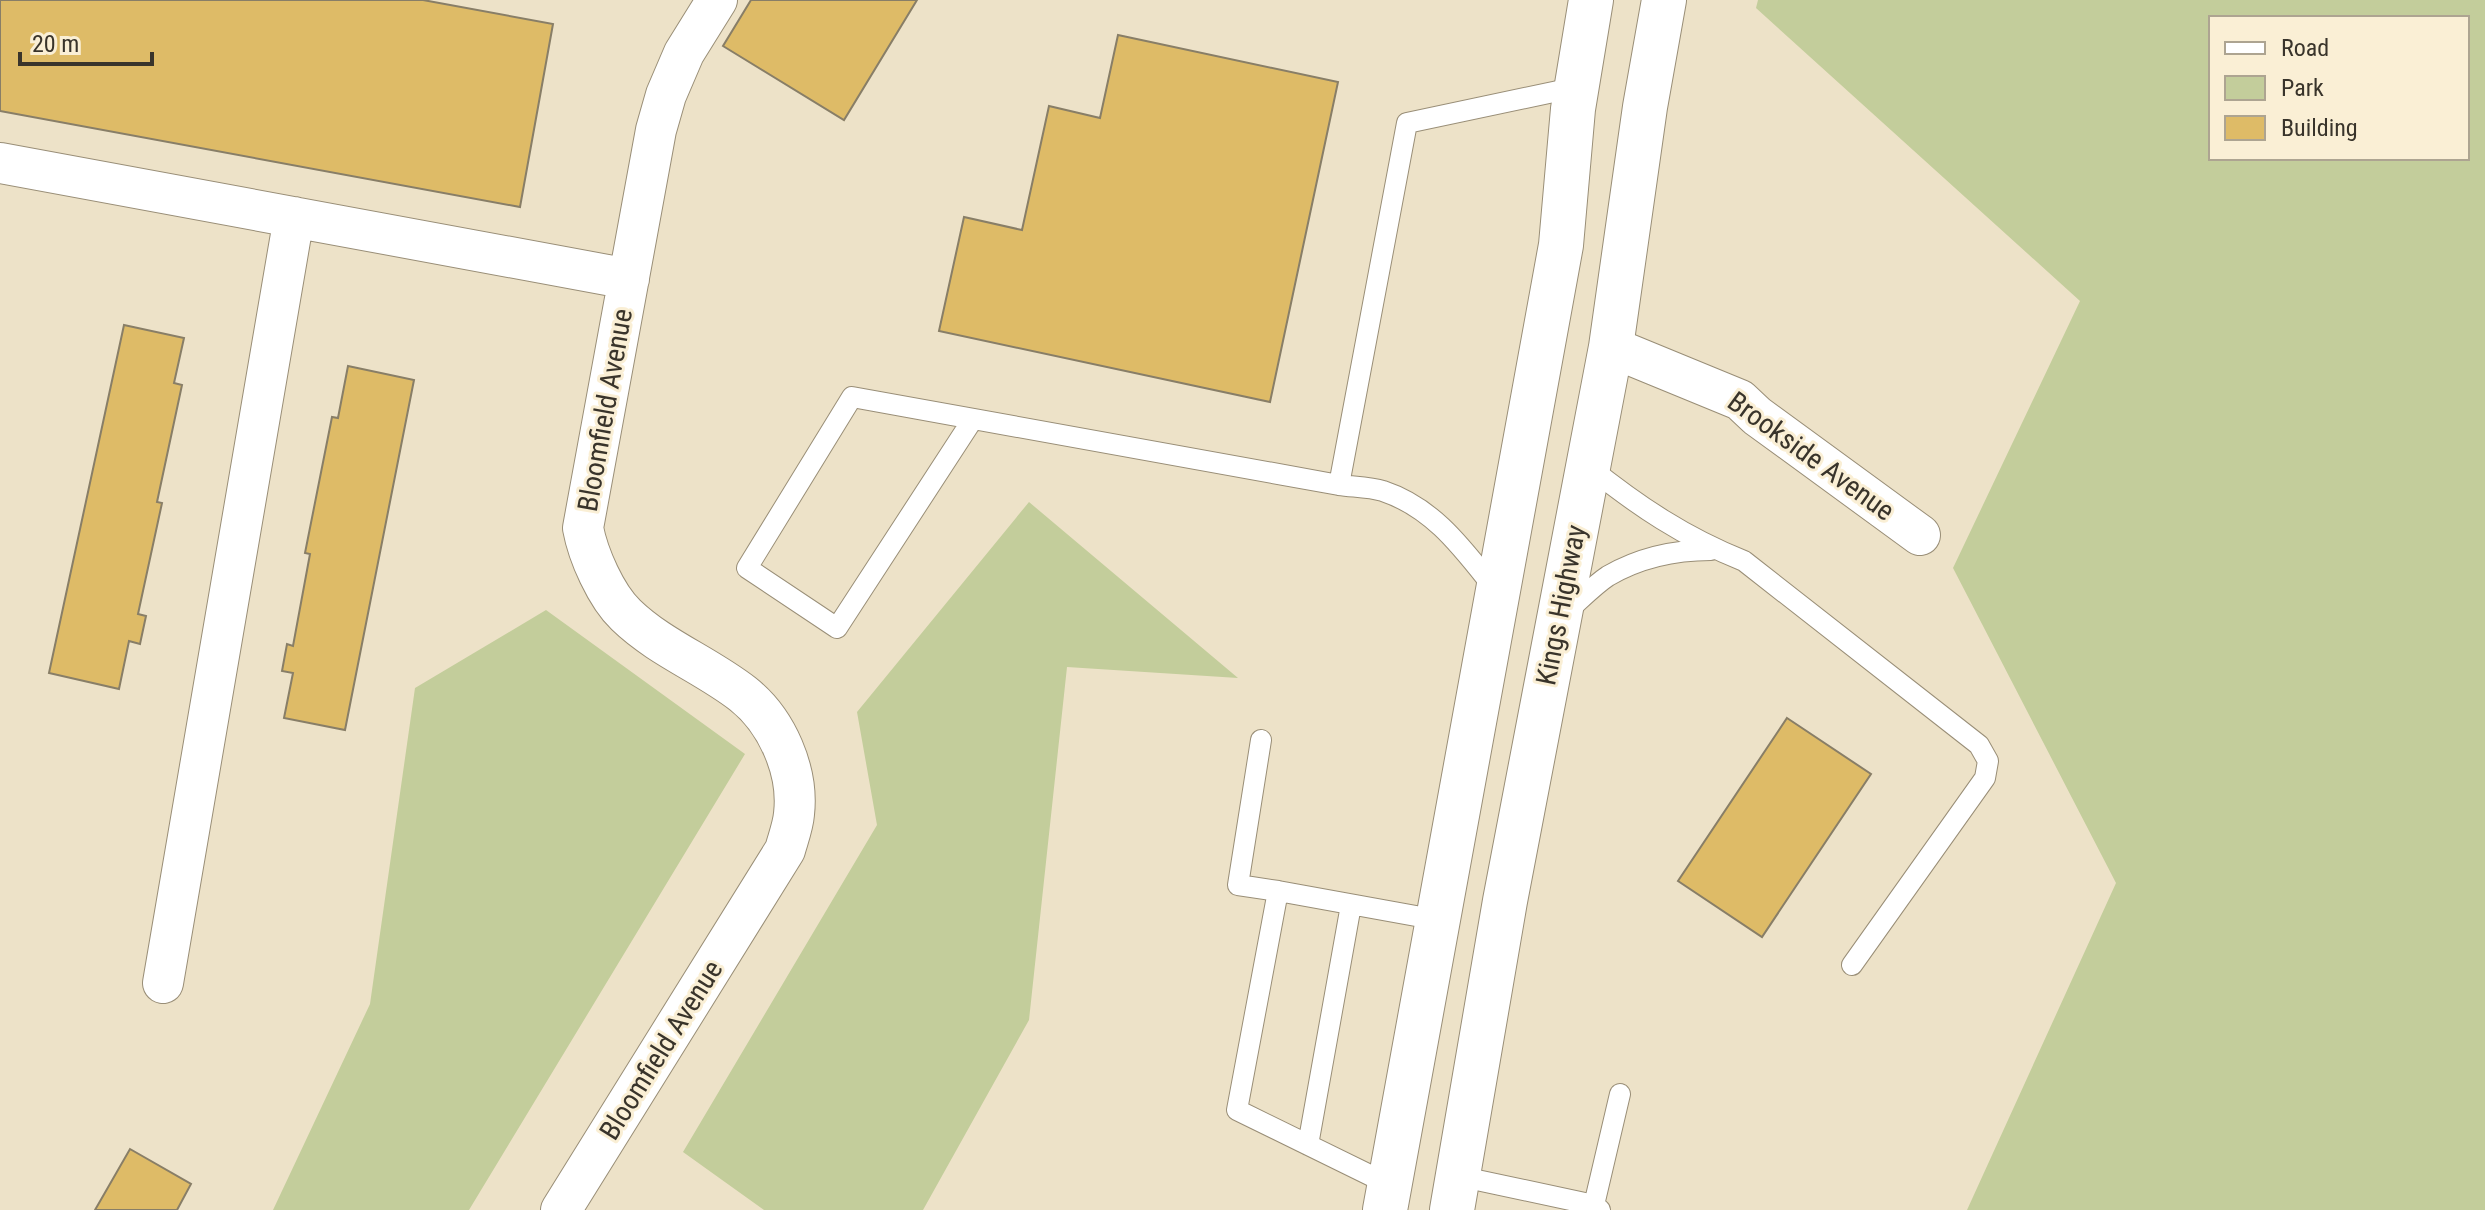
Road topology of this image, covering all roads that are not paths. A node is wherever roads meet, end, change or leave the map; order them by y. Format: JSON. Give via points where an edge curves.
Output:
{"nodes":[{"id":1,"x":716,"y":0,"type":"edge"},
{"id":2,"x":1591,"y":0,"type":"edge"},
{"id":3,"x":1664,"y":0,"type":"edge"},
{"id":4,"x":1577,"y":87,"type":"junction"},
{"id":5,"x":0,"y":163,"type":"edge"},
{"id":6,"x":294,"y":217,"type":"junction"},
{"id":7,"x":629,"y":279,"type":"junction"},
{"id":8,"x":1611,"y":347,"type":"junction"},
{"id":9,"x":973,"y":419,"type":"junction"},
{"id":10,"x":1588,"y":466,"type":"junction"},
{"id":11,"x":1339,"y":485,"type":"junction"},
{"id":12,"x":1920,"y":535,"type":"dead end"},
{"id":13,"x":1715,"y":550,"type":"junction"},
{"id":14,"x":1498,"y":593,"type":"junction"},
{"id":15,"x":1559,"y":618,"type":"junction"},
{"id":16,"x":1261,"y":740,"type":"dead end"},
{"id":17,"x":1278,"y":891,"type":"junction"},
{"id":18,"x":1351,"y":905,"type":"junction"},
{"id":19,"x":1438,"y":920,"type":"junction"},
{"id":20,"x":1852,"y":965,"type":"dead end"},
{"id":21,"x":163,"y":983,"type":"dead end"},
{"id":22,"x":1620,"y":1094,"type":"dead end"},
{"id":23,"x":1308,"y":1145,"type":"junction"},
{"id":24,"x":1455,"y":1193,"type":"edge"},
{"id":25,"x":1388,"y":1198,"type":"edge"},
{"id":26,"x":1596,"y":1208,"type":"edge"},
{"id":27,"x":561,"y":1210,"type":"edge"}],
"edges":[{"from":1,"to":7,"type":"street","name":"Bloomfield Avenue","via":[[666,95]]},
{"from":2,"to":4,"type":"main road"},
{"from":3,"to":8,"type":"main road","name":"Kings Highway"},
{"from":4,"to":11,"type":"lane","via":[[1407,123]]},
{"from":4,"to":14,"type":"main road","via":[[1561,245]]},
{"from":5,"to":6,"type":"street"},
{"from":6,"to":7,"type":"street"},
{"from":6,"to":21,"type":"street"},
{"from":7,"to":27,"type":"street","name":"Bloomfield Avenue","via":[[583,528],[587,551],[624,614],[745,695],[769,723],[793,778],[794,815],[785,850]]},
{"from":8,"to":10,"type":"main road","name":"Kings Highway"},
{"from":8,"to":12,"type":"street","name":"Brookside Avenue","via":[[1740,400]]},
{"from":9,"to":9,"type":"lane","via":[[852,397],[747,568],[837,628]]},
{"from":9,"to":11,"type":"lane"},
{"from":10,"to":13,"type":"lane","via":[[1645,511]]},
{"from":10,"to":15,"type":"main road","name":"Kings Highway"},
{"from":11,"to":14,"type":"lane","via":[[1381,490],[1417,505],[1451,534]]},
{"from":13,"to":15,"type":"lane","via":[[1646,559],[1607,577]]},
{"from":13,"to":20,"type":"lane","via":[[1744,561],[1979,745],[1988,761],[1985,778]]},
{"from":14,"to":19,"type":"main road"},
{"from":15,"to":24,"type":"main road","name":"Kings Highway"},
{"from":16,"to":17,"type":"lane","via":[[1238,885]]},
{"from":17,"to":18,"type":"lane"},
{"from":17,"to":23,"type":"lane","via":[[1237,1110]]},
{"from":18,"to":19,"type":"lane"},
{"from":18,"to":23,"type":"lane"},
{"from":19,"to":25,"type":"main road"},
{"from":22,"to":26,"type":"lane"},
{"from":23,"to":25,"type":"lane"},
{"from":24,"to":26,"type":"lane"}]}
